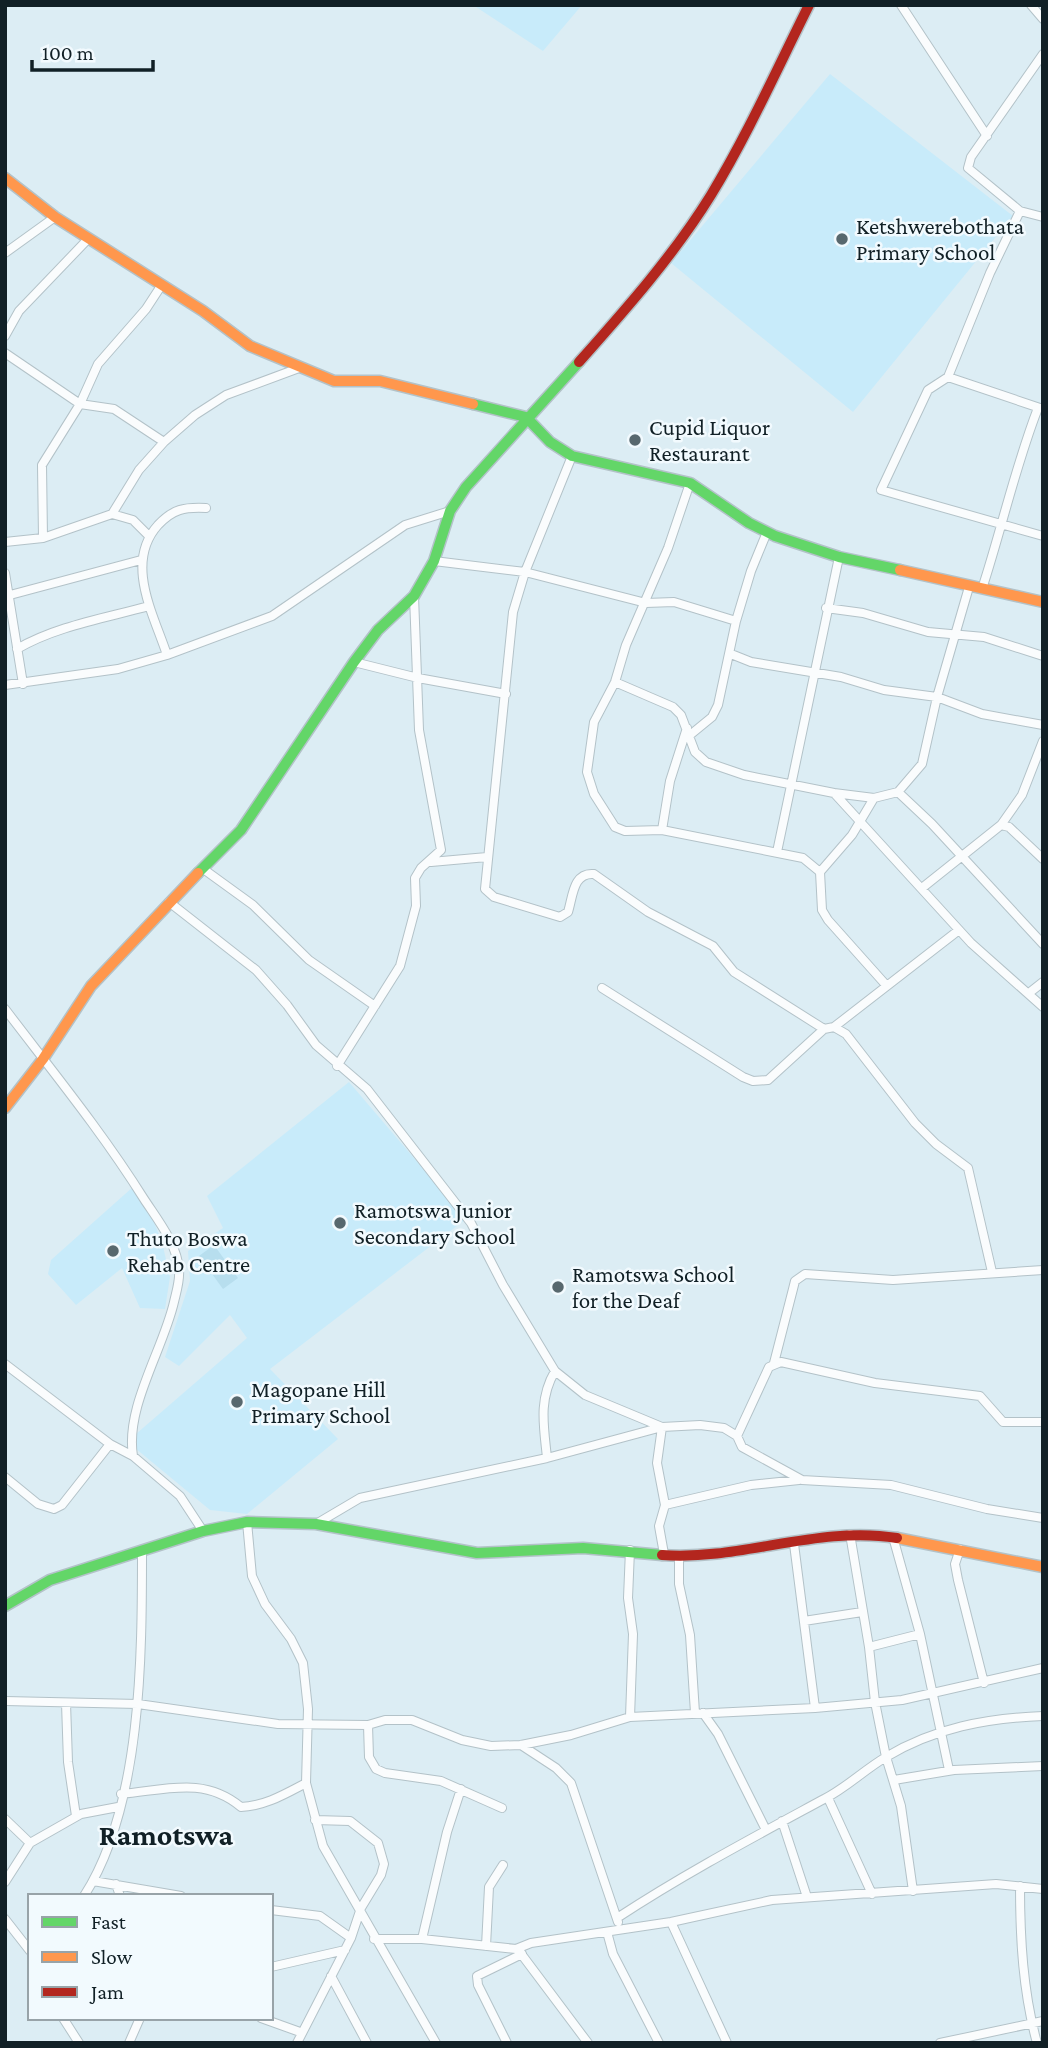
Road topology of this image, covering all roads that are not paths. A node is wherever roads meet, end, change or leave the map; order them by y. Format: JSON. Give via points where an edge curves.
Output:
{"nodes":[{"id":1,"x":809,"y":5,"type":"edge"},
{"id":2,"x":901,"y":5,"type":"edge"},
{"id":3,"x":1031,"y":5,"type":"edge"},
{"id":4,"x":1043,"y":19,"type":"edge"},
{"id":5,"x":1043,"y":54,"type":"edge"},
{"id":6,"x":987,"y":136,"type":"junction"},
{"id":7,"x":5,"y":178,"type":"edge"},
{"id":8,"x":1020,"y":211,"type":"junction"},
{"id":9,"x":55,"y":217,"type":"junction"},
{"id":10,"x":1043,"y":217,"type":"edge"},
{"id":11,"x":89,"y":239,"type":"junction"},
{"id":12,"x":5,"y":254,"type":"edge"},
{"id":13,"x":161,"y":286,"type":"junction"},
{"id":14,"x":5,"y":336,"type":"edge"},
{"id":15,"x":5,"y":353,"type":"edge"},
{"id":16,"x":299,"y":368,"type":"junction"},
{"id":17,"x":948,"y":377,"type":"junction"},
{"id":18,"x":80,"y":404,"type":"junction"},
{"id":19,"x":1040,"y":409,"type":"edge"},
{"id":20,"x":526,"y":417,"type":"junction"},
{"id":21,"x":164,"y":442,"type":"junction"},
{"id":22,"x":572,"y":456,"type":"junction"},
{"id":23,"x":690,"y":483,"type":"junction"},
{"id":24,"x":206,"y":509,"type":"dead end"},
{"id":25,"x":450,"y":511,"type":"junction"},
{"id":26,"x":113,"y":514,"type":"junction"},
{"id":27,"x":1003,"y":524,"type":"junction"},
{"id":28,"x":767,"y":532,"type":"junction"},
{"id":29,"x":149,"y":536,"type":"junction"},
{"id":30,"x":1043,"y":536,"type":"edge"},
{"id":31,"x":43,"y":538,"type":"junction"},
{"id":32,"x":5,"y":542,"type":"edge"},
{"id":33,"x":838,"y":557,"type":"junction"},
{"id":34,"x":141,"y":560,"type":"junction"},
{"id":35,"x":434,"y":561,"type":"junction"},
{"id":36,"x":525,"y":572,"type":"junction"},
{"id":37,"x":5,"y":573,"type":"edge"},
{"id":38,"x":969,"y":587,"type":"junction"},
{"id":39,"x":982,"y":589,"type":"junction"},
{"id":40,"x":10,"y":595,"type":"junction"},
{"id":41,"x":414,"y":596,"type":"junction"},
{"id":42,"x":646,"y":603,"type":"junction"},
{"id":43,"x":1043,"y":603,"type":"edge"},
{"id":44,"x":149,"y":606,"type":"junction"},
{"id":45,"x":826,"y":608,"type":"junction"},
{"id":46,"x":736,"y":621,"type":"junction"},
{"id":47,"x":954,"y":636,"type":"junction"},
{"id":48,"x":17,"y":649,"type":"junction"},
{"id":49,"x":731,"y":654,"type":"junction"},
{"id":50,"x":167,"y":655,"type":"junction"},
{"id":51,"x":1043,"y":656,"type":"edge"},
{"id":52,"x":354,"y":662,"type":"junction"},
{"id":53,"x":814,"y":672,"type":"junction"},
{"id":54,"x":418,"y":678,"type":"junction"},
{"id":55,"x":615,"y":682,"type":"junction"},
{"id":56,"x":23,"y":684,"type":"junction"},
{"id":57,"x":5,"y":685,"type":"edge"},
{"id":58,"x":506,"y":694,"type":"junction"},
{"id":59,"x":937,"y":697,"type":"junction"},
{"id":60,"x":1043,"y":725,"type":"edge"},
{"id":61,"x":689,"y":732,"type":"junction"},
{"id":62,"x":1043,"y":741,"type":"edge"},
{"id":63,"x":793,"y":784,"type":"junction"},
{"id":64,"x":898,"y":792,"type":"junction"},
{"id":65,"x":834,"y":793,"type":"junction"},
{"id":66,"x":874,"y":798,"type":"junction"},
{"id":67,"x":858,"y":821,"type":"junction"},
{"id":68,"x":1001,"y":825,"type":"junction"},
{"id":69,"x":662,"y":830,"type":"junction"},
{"id":70,"x":777,"y":852,"type":"junction"},
{"id":71,"x":962,"y":856,"type":"junction"},
{"id":72,"x":487,"y":857,"type":"junction"},
{"id":73,"x":1043,"y":859,"type":"edge"},
{"id":74,"x":429,"y":863,"type":"junction"},
{"id":75,"x":202,"y":867,"type":"junction"},
{"id":76,"x":820,"y":872,"type":"junction"},
{"id":77,"x":922,"y":888,"type":"junction"},
{"id":78,"x":169,"y":902,"type":"junction"},
{"id":79,"x":959,"y":930,"type":"junction"},
{"id":80,"x":1043,"y":944,"type":"edge"},
{"id":81,"x":1043,"y":982,"type":"edge"},
{"id":82,"x":886,"y":985,"type":"junction"},
{"id":83,"x":602,"y":988,"type":"dead end"},
{"id":84,"x":1029,"y":993,"type":"junction"},
{"id":85,"x":375,"y":1006,"type":"junction"},
{"id":86,"x":1043,"y":1007,"type":"edge"},
{"id":87,"x":5,"y":1009,"type":"edge"},
{"id":88,"x":834,"y":1027,"type":"junction"},
{"id":89,"x":824,"y":1028,"type":"junction"},
{"id":90,"x":43,"y":1059,"type":"junction"},
{"id":91,"x":337,"y":1066,"type":"junction"},
{"id":92,"x":5,"y":1108,"type":"edge"},
{"id":93,"x":1043,"y":1270,"type":"edge"},
{"id":94,"x":992,"y":1272,"type":"junction"},
{"id":95,"x":774,"y":1363,"type":"junction"},
{"id":96,"x":5,"y":1364,"type":"edge"},
{"id":97,"x":555,"y":1371,"type":"junction"},
{"id":98,"x":1043,"y":1422,"type":"edge"},
{"id":99,"x":662,"y":1427,"type":"junction"},
{"id":100,"x":737,"y":1436,"type":"junction"},
{"id":101,"x":110,"y":1444,"type":"junction"},
{"id":102,"x":133,"y":1455,"type":"junction"},
{"id":103,"x":547,"y":1458,"type":"junction"},
{"id":104,"x":5,"y":1477,"type":"edge"},
{"id":105,"x":802,"y":1480,"type":"junction"},
{"id":106,"x":665,"y":1505,"type":"junction"},
{"id":107,"x":1043,"y":1518,"type":"edge"},
{"id":108,"x":247,"y":1522,"type":"junction"},
{"id":109,"x":316,"y":1524,"type":"junction"},
{"id":110,"x":204,"y":1531,"type":"junction"},
{"id":111,"x":850,"y":1534,"type":"junction"},
{"id":112,"x":893,"y":1537,"type":"junction"},
{"id":113,"x":794,"y":1544,"type":"junction"},
{"id":114,"x":960,"y":1549,"type":"junction"},
{"id":115,"x":630,"y":1550,"type":"junction"},
{"id":116,"x":142,"y":1551,"type":"junction"},
{"id":117,"x":664,"y":1555,"type":"junction"},
{"id":118,"x":679,"y":1556,"type":"junction"},
{"id":119,"x":1043,"y":1567,"type":"edge"},
{"id":120,"x":5,"y":1606,"type":"edge"},
{"id":121,"x":862,"y":1612,"type":"junction"},
{"id":122,"x":804,"y":1621,"type":"junction"},
{"id":123,"x":920,"y":1634,"type":"junction"},
{"id":124,"x":869,"y":1647,"type":"junction"},
{"id":125,"x":1043,"y":1668,"type":"edge"},
{"id":126,"x":984,"y":1683,"type":"junction"},
{"id":127,"x":933,"y":1695,"type":"junction"},
{"id":128,"x":5,"y":1701,"type":"edge"},
{"id":129,"x":875,"y":1702,"type":"junction"},
{"id":130,"x":66,"y":1703,"type":"junction"},
{"id":131,"x":138,"y":1704,"type":"junction"},
{"id":132,"x":816,"y":1708,"type":"junction"},
{"id":133,"x":699,"y":1713,"type":"junction"},
{"id":134,"x":1043,"y":1716,"type":"edge"},
{"id":135,"x":630,"y":1717,"type":"junction"},
{"id":136,"x":308,"y":1725,"type":"junction"},
{"id":137,"x":368,"y":1725,"type":"junction"},
{"id":138,"x":938,"y":1731,"type":"junction"},
{"id":139,"x":521,"y":1745,"type":"junction"},
{"id":140,"x":886,"y":1757,"type":"junction"},
{"id":141,"x":1043,"y":1766,"type":"edge"},
{"id":142,"x":949,"y":1770,"type":"junction"},
{"id":143,"x":894,"y":1780,"type":"junction"},
{"id":144,"x":306,"y":1783,"type":"junction"},
{"id":145,"x":461,"y":1789,"type":"junction"},
{"id":146,"x":121,"y":1794,"type":"junction"},
{"id":147,"x":828,"y":1798,"type":"junction"},
{"id":148,"x":118,"y":1807,"type":"junction"},
{"id":149,"x":502,"y":1808,"type":"dead end"},
{"id":150,"x":76,"y":1816,"type":"junction"},
{"id":151,"x":5,"y":1819,"type":"edge"},
{"id":152,"x":315,"y":1820,"type":"junction"},
{"id":153,"x":782,"y":1821,"type":"junction"},
{"id":154,"x":766,"y":1830,"type":"junction"},
{"id":155,"x":30,"y":1843,"type":"junction"},
{"id":156,"x":503,"y":1865,"type":"dead end"},
{"id":157,"x":93,"y":1881,"type":"junction"},
{"id":158,"x":5,"y":1882,"type":"edge"},
{"id":159,"x":116,"y":1884,"type":"junction"},
{"id":160,"x":1020,"y":1886,"type":"junction"},
{"id":161,"x":1043,"y":1888,"type":"edge"},
{"id":162,"x":913,"y":1891,"type":"junction"},
{"id":163,"x":84,"y":1894,"type":"edge"},
{"id":164,"x":119,"y":1894,"type":"edge"},
{"id":165,"x":170,"y":1894,"type":"edge"},
{"id":166,"x":872,"y":1894,"type":"junction"},
{"id":167,"x":807,"y":1897,"type":"junction"},
{"id":168,"x":362,"y":1908,"type":"junction"},
{"id":169,"x":273,"y":1910,"type":"edge"},
{"id":170,"x":617,"y":1918,"type":"junction"},
{"id":171,"x":5,"y":1919,"type":"edge"},
{"id":172,"x":671,"y":1922,"type":"junction"},
{"id":173,"x":621,"y":1930,"type":"junction"},
{"id":174,"x":607,"y":1932,"type":"junction"},
{"id":175,"x":351,"y":1938,"type":"junction"},
{"id":176,"x":374,"y":1939,"type":"junction"},
{"id":177,"x":422,"y":1939,"type":"junction"},
{"id":178,"x":486,"y":1946,"type":"junction"},
{"id":179,"x":28,"y":1948,"type":"edge"},
{"id":180,"x":345,"y":1950,"type":"junction"},
{"id":181,"x":519,"y":1952,"type":"junction"},
{"id":182,"x":273,"y":1967,"type":"edge"},
{"id":183,"x":331,"y":1976,"type":"junction"},
{"id":184,"x":64,"y":2020,"type":"edge"},
{"id":185,"x":139,"y":2020,"type":"edge"},
{"id":186,"x":267,"y":2020,"type":"edge"},
{"id":187,"x":1043,"y":2021,"type":"edge"},
{"id":188,"x":1031,"y":2024,"type":"junction"},
{"id":189,"x":300,"y":2032,"type":"junction"},
{"id":190,"x":79,"y":2043,"type":"edge"},
{"id":191,"x":129,"y":2043,"type":"edge"},
{"id":192,"x":297,"y":2043,"type":"edge"},
{"id":193,"x":367,"y":2043,"type":"edge"},
{"id":194,"x":436,"y":2043,"type":"edge"},
{"id":195,"x":508,"y":2043,"type":"edge"},
{"id":196,"x":588,"y":2043,"type":"edge"},
{"id":197,"x":659,"y":2043,"type":"edge"},
{"id":198,"x":727,"y":2043,"type":"edge"},
{"id":199,"x":940,"y":2043,"type":"edge"},
{"id":200,"x":1037,"y":2043,"type":"edge"}],
"edges":[{"from":1,"to":20,"type":"street","via":[[747,131],[694,221],[618,316]]},
{"from":2,"to":6,"type":"street"},
{"from":3,"to":4,"type":"street"},
{"from":5,"to":6,"type":"street"},
{"from":6,"to":8,"type":"street","via":[[968,168]]},
{"from":7,"to":9,"type":"street"},
{"from":8,"to":10,"type":"street"},
{"from":8,"to":17,"type":"street"},
{"from":9,"to":11,"type":"street"},
{"from":9,"to":12,"type":"street"},
{"from":11,"to":13,"type":"street"},
{"from":11,"to":14,"type":"street","via":[[19,311]]},
{"from":13,"to":16,"type":"street","via":[[250,346]]},
{"from":13,"to":18,"type":"street","via":[[97,364]]},
{"from":15,"to":18,"type":"street"},
{"from":16,"to":20,"type":"street","via":[[334,381],[380,381]]},
{"from":16,"to":21,"type":"street","via":[[226,396]]},
{"from":17,"to":19,"type":"street"},
{"from":17,"to":27,"type":"street","via":[[929,390],[881,490]]},
{"from":18,"to":21,"type":"street","via":[[114,409]]},
{"from":18,"to":31,"type":"street","via":[[42,465]]},
{"from":19,"to":27,"type":"street","via":[[1016,468]]},
{"from":20,"to":22,"type":"street","via":[[550,442]]},
{"from":20,"to":25,"type":"street"},
{"from":21,"to":26,"type":"street","via":[[139,470]]},
{"from":22,"to":23,"type":"street"},
{"from":22,"to":36,"type":"street"},
{"from":23,"to":28,"type":"street"},
{"from":23,"to":42,"type":"street"},
{"from":24,"to":29,"type":"street","via":[[170,512]]},
{"from":25,"to":35,"type":"street"},
{"from":25,"to":50,"type":"street","via":[[405,525],[272,616]]},
{"from":26,"to":29,"type":"street","via":[[133,520]]},
{"from":26,"to":31,"type":"street"},
{"from":27,"to":30,"type":"street"},
{"from":27,"to":39,"type":"street"},
{"from":28,"to":33,"type":"street"},
{"from":28,"to":46,"type":"street"},
{"from":29,"to":34,"type":"street"},
{"from":31,"to":32,"type":"street"},
{"from":33,"to":38,"type":"street"},
{"from":33,"to":45,"type":"street"},
{"from":34,"to":40,"type":"street"},
{"from":34,"to":44,"type":"street"},
{"from":35,"to":36,"type":"street"},
{"from":35,"to":41,"type":"street"},
{"from":36,"to":42,"type":"street"},
{"from":36,"to":58,"type":"street","via":[[513,612]]},
{"from":37,"to":40,"type":"street"},
{"from":38,"to":39,"type":"street"},
{"from":38,"to":47,"type":"street"},
{"from":39,"to":43,"type":"street"},
{"from":40,"to":48,"type":"street"},
{"from":41,"to":52,"type":"street"},
{"from":41,"to":54,"type":"street"},
{"from":42,"to":46,"type":"street","via":[[674,602]]},
{"from":42,"to":55,"type":"street"},
{"from":44,"to":48,"type":"street","via":[[32,640]]},
{"from":44,"to":50,"type":"street"},
{"from":45,"to":47,"type":"street"},
{"from":45,"to":53,"type":"street"},
{"from":46,"to":49,"type":"street"},
{"from":47,"to":51,"type":"street","via":[[984,637]]},
{"from":47,"to":59,"type":"street"},
{"from":48,"to":56,"type":"street"},
{"from":49,"to":53,"type":"street","via":[[751,662]]},
{"from":49,"to":61,"type":"street","via":[[718,705],[712,716]]},
{"from":50,"to":56,"type":"street"},
{"from":52,"to":54,"type":"street"},
{"from":52,"to":75,"type":"street","via":[[241,830]]},
{"from":53,"to":59,"type":"street","via":[[884,690]]},
{"from":53,"to":63,"type":"street"},
{"from":54,"to":58,"type":"street"},
{"from":54,"to":74,"type":"street","via":[[419,730],[441,846]]},
{"from":55,"to":61,"type":"street","via":[[673,707]]},
{"from":55,"to":69,"type":"street","via":[[594,722],[589,783],[615,827]]},
{"from":56,"to":57,"type":"street"},
{"from":58,"to":72,"type":"street"},
{"from":59,"to":60,"type":"street","via":[[982,714]]},
{"from":59,"to":64,"type":"street","via":[[922,764]]},
{"from":61,"to":63,"type":"street","via":[[695,752],[706,762]]},
{"from":61,"to":69,"type":"street","via":[[670,781]]},
{"from":62,"to":68,"type":"street","via":[[1022,795]]},
{"from":63,"to":65,"type":"street"},
{"from":63,"to":70,"type":"street"},
{"from":64,"to":66,"type":"street"},
{"from":64,"to":71,"type":"street"},
{"from":65,"to":66,"type":"street"},
{"from":65,"to":67,"type":"street"},
{"from":66,"to":67,"type":"street"},
{"from":67,"to":76,"type":"street","via":[[852,835]]},
{"from":67,"to":77,"type":"street"},
{"from":68,"to":71,"type":"street"},
{"from":68,"to":73,"type":"street","via":[[1010,827]]},
{"from":69,"to":70,"type":"street"},
{"from":70,"to":76,"type":"street","via":[[803,858]]},
{"from":71,"to":77,"type":"street"},
{"from":71,"to":80,"type":"street"},
{"from":72,"to":74,"type":"street"},
{"from":72,"to":89,"type":"street","via":[[484,885],[488,893],[560,918],[568,912],[577,880],[594,874],[640,908],[713,946],[734,972]]},
{"from":74,"to":85,"type":"street","via":[[415,878],[416,906],[400,967]]},
{"from":75,"to":78,"type":"street"},
{"from":75,"to":85,"type":"street","via":[[253,905],[309,960]]},
{"from":76,"to":82,"type":"street","via":[[822,910]]},
{"from":77,"to":79,"type":"street"},
{"from":78,"to":90,"type":"street","via":[[91,986]]},
{"from":78,"to":91,"type":"street","via":[[256,970]]},
{"from":79,"to":82,"type":"street"},
{"from":79,"to":84,"type":"street"},
{"from":81,"to":84,"type":"street"},
{"from":82,"to":88,"type":"street"},
{"from":83,"to":89,"type":"street","via":[[753,1081],[768,1080]]},
{"from":84,"to":86,"type":"street"},
{"from":85,"to":91,"type":"street"},
{"from":87,"to":90,"type":"street"},
{"from":88,"to":89,"type":"street"},
{"from":88,"to":94,"type":"street","via":[[856,1047],[915,1123],[968,1168]]},
{"from":90,"to":92,"type":"street"},
{"from":90,"to":102,"type":"street","via":[[124,1166],[169,1240],[179,1271],[169,1326],[132,1428]]},
{"from":91,"to":97,"type":"street","via":[[367,1089],[471,1223]]},
{"from":93,"to":94,"type":"street"},
{"from":94,"to":95,"type":"street","via":[[892,1280],[805,1274],[795,1281]]},
{"from":95,"to":98,"type":"street","via":[[874,1383],[980,1396],[1003,1422]]},
{"from":95,"to":100,"type":"street"},
{"from":96,"to":101,"type":"street"},
{"from":97,"to":99,"type":"street","via":[[585,1395]]},
{"from":97,"to":103,"type":"street","via":[[542,1406]]},
{"from":99,"to":100,"type":"street","via":[[700,1425],[724,1428]]},
{"from":99,"to":103,"type":"street"},
{"from":99,"to":106,"type":"street","via":[[657,1463]]},
{"from":100,"to":105,"type":"street","via":[[742,1447]]},
{"from":101,"to":102,"type":"street"},
{"from":101,"to":104,"type":"street","via":[[54,1509],[38,1504]]},
{"from":102,"to":110,"type":"street","via":[[180,1496]]},
{"from":103,"to":109,"type":"street","via":[[360,1498]]},
{"from":105,"to":106,"type":"street","via":[[771,1481]]},
{"from":105,"to":107,"type":"street","via":[[891,1485]]},
{"from":106,"to":117,"type":"street","via":[[659,1525]]},
{"from":108,"to":109,"type":"street"},
{"from":108,"to":110,"type":"street"},
{"from":108,"to":136,"type":"street","via":[[252,1576],[303,1663]]},
{"from":109,"to":115,"type":"street","via":[[477,1553]]},
{"from":110,"to":116,"type":"street"},
{"from":111,"to":112,"type":"street"},
{"from":111,"to":113,"type":"street"},
{"from":111,"to":121,"type":"street"},
{"from":112,"to":114,"type":"street"},
{"from":112,"to":123,"type":"street"},
{"from":113,"to":118,"type":"street"},
{"from":113,"to":122,"type":"street"},
{"from":114,"to":119,"type":"street"},
{"from":114,"to":126,"type":"street","via":[[955,1564]]},
{"from":115,"to":117,"type":"street"},
{"from":115,"to":135,"type":"street"},
{"from":116,"to":120,"type":"street","via":[[50,1580]]},
{"from":116,"to":131,"type":"street"},
{"from":117,"to":118,"type":"street"},
{"from":118,"to":133,"type":"street","via":[[679,1584]]},
{"from":121,"to":122,"type":"street"},
{"from":121,"to":124,"type":"street"},
{"from":122,"to":132,"type":"street"},
{"from":123,"to":124,"type":"street"},
{"from":123,"to":127,"type":"street"},
{"from":124,"to":129,"type":"street"},
{"from":125,"to":126,"type":"street"},
{"from":126,"to":127,"type":"street"},
{"from":127,"to":129,"type":"street"},
{"from":127,"to":138,"type":"street"},
{"from":128,"to":130,"type":"street"},
{"from":129,"to":132,"type":"street"},
{"from":129,"to":140,"type":"street"},
{"from":130,"to":131,"type":"street"},
{"from":130,"to":150,"type":"street"},
{"from":131,"to":136,"type":"street"},
{"from":131,"to":146,"type":"street"},
{"from":132,"to":133,"type":"street"},
{"from":133,"to":135,"type":"street"},
{"from":133,"to":154,"type":"street","via":[[719,1734]]},
{"from":134,"to":138,"type":"street"},
{"from":135,"to":139,"type":"street"},
{"from":136,"to":137,"type":"street"},
{"from":136,"to":144,"type":"street"},
{"from":137,"to":139,"type":"street","via":[[412,1720],[462,1740],[491,1746]]},
{"from":137,"to":145,"type":"street","via":[[369,1758],[376,1769]]},
{"from":138,"to":140,"type":"street"},
{"from":138,"to":142,"type":"street"},
{"from":139,"to":170,"type":"street","via":[[571,1783]]},
{"from":140,"to":143,"type":"street"},
{"from":140,"to":147,"type":"street"},
{"from":141,"to":142,"type":"street"},
{"from":142,"to":143,"type":"street"},
{"from":143,"to":162,"type":"street"},
{"from":144,"to":146,"type":"street","via":[[279,1797],[241,1807],[225,1793],[203,1787]]},
{"from":144,"to":152,"type":"street"},
{"from":145,"to":149,"type":"street"},
{"from":145,"to":177,"type":"street"},
{"from":146,"to":148,"type":"street"},
{"from":147,"to":153,"type":"street"},
{"from":147,"to":166,"type":"street"},
{"from":148,"to":150,"type":"street"},
{"from":148,"to":157,"type":"street"},
{"from":150,"to":155,"type":"street"},
{"from":151,"to":155,"type":"street"},
{"from":152,"to":168,"type":"street","via":[[323,1846]]},
{"from":152,"to":168,"type":"street","via":[[350,1821],[378,1843],[384,1864]]},
{"from":153,"to":154,"type":"street"},
{"from":153,"to":167,"type":"street"},
{"from":154,"to":170,"type":"street"},
{"from":155,"to":158,"type":"street"},
{"from":156,"to":178,"type":"street","via":[[489,1887]]},
{"from":157,"to":159,"type":"street"},
{"from":157,"to":163,"type":"street"},
{"from":159,"to":164,"type":"street"},
{"from":159,"to":165,"type":"street"},
{"from":160,"to":161,"type":"street"},
{"from":160,"to":162,"type":"street"},
{"from":160,"to":188,"type":"street","via":[[1020,1942]]},
{"from":162,"to":166,"type":"street"},
{"from":166,"to":167,"type":"street"},
{"from":167,"to":172,"type":"street","via":[[755,1903]]},
{"from":168,"to":175,"type":"street"},
{"from":168,"to":176,"type":"street"},
{"from":169,"to":175,"type":"street","via":[[320,1916]]},
{"from":170,"to":173,"type":"street"},
{"from":171,"to":179,"type":"street"},
{"from":172,"to":173,"type":"street"},
{"from":172,"to":198,"type":"street"},
{"from":173,"to":174,"type":"street"},
{"from":174,"to":181,"type":"street","via":[[531,1943]]},
{"from":174,"to":197,"type":"street","via":[[613,1954]]},
{"from":175,"to":180,"type":"street"},
{"from":176,"to":177,"type":"street"},
{"from":176,"to":194,"type":"street"},
{"from":177,"to":178,"type":"street"},
{"from":178,"to":181,"type":"street"},
{"from":180,"to":182,"type":"street"},
{"from":180,"to":183,"type":"street"},
{"from":181,"to":195,"type":"street","via":[[477,1976]]},
{"from":181,"to":196,"type":"street"},
{"from":183,"to":189,"type":"street"},
{"from":183,"to":193,"type":"street"},
{"from":184,"to":190,"type":"street"},
{"from":185,"to":191,"type":"street"},
{"from":186,"to":189,"type":"street"},
{"from":187,"to":188,"type":"street"},
{"from":188,"to":199,"type":"street"},
{"from":188,"to":200,"type":"street"},
{"from":189,"to":192,"type":"street"}]}
